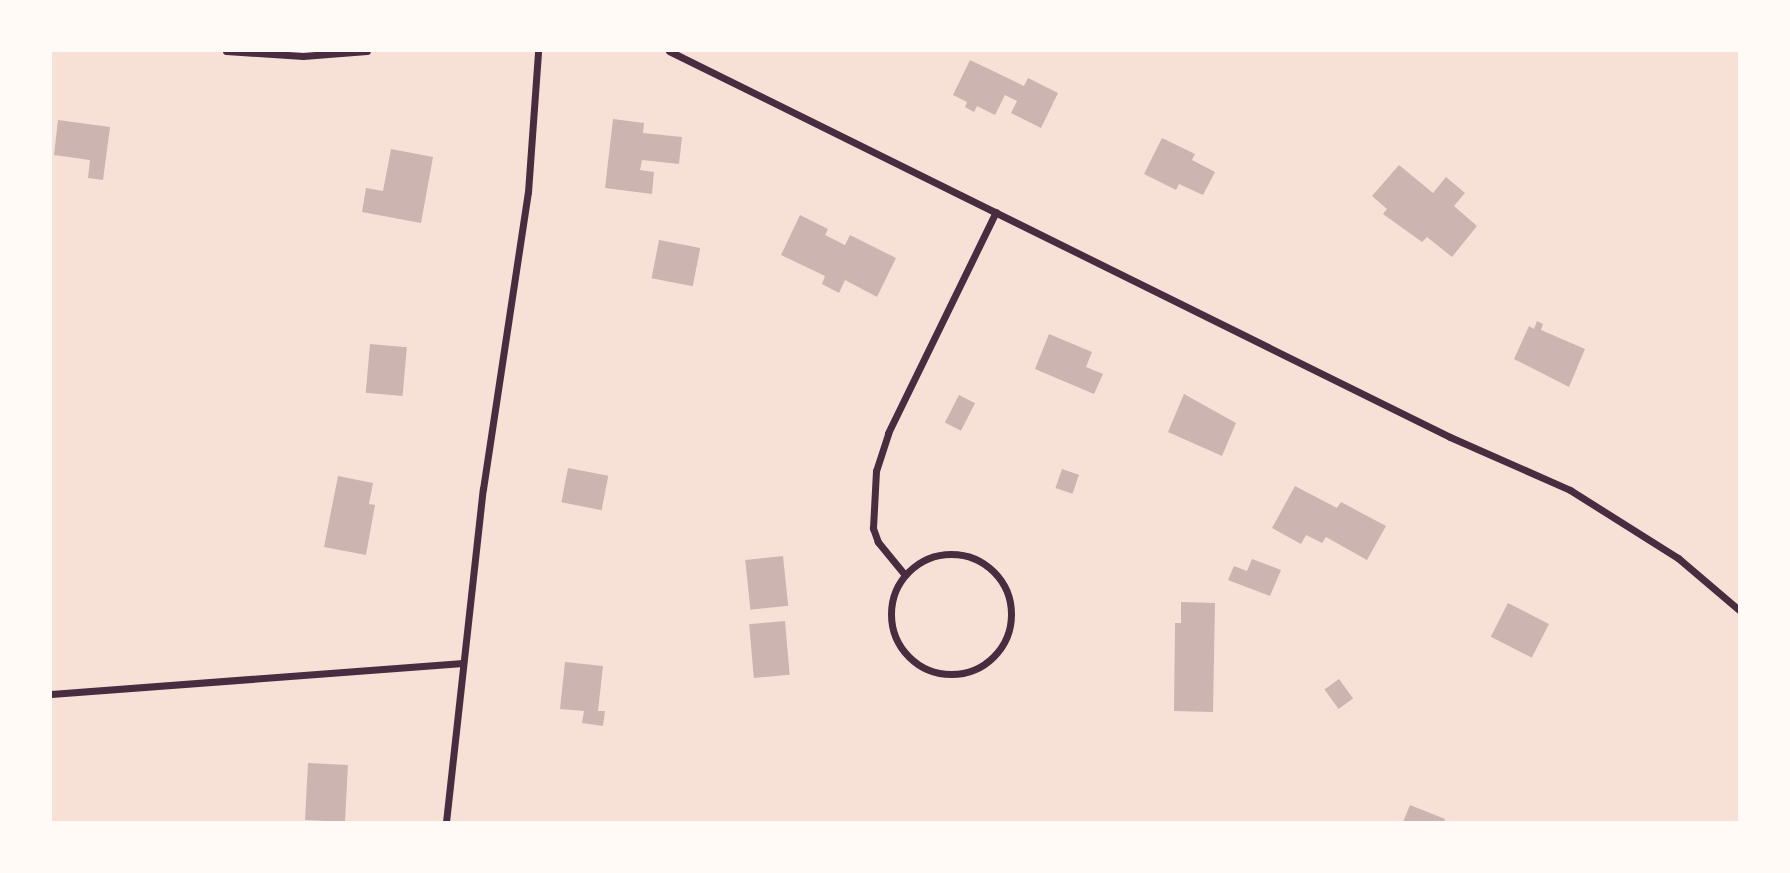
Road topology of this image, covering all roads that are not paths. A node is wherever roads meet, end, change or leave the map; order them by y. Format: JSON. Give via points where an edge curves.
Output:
{"nodes":[{"id":1,"x":226,"y":51,"type":"edge"},
{"id":2,"x":367,"y":51,"type":"edge"},
{"id":3,"x":538,"y":51,"type":"edge"},
{"id":4,"x":669,"y":51,"type":"edge"},
{"id":5,"x":996,"y":212,"type":"junction"},
{"id":6,"x":905,"y":575,"type":"junction"},
{"id":7,"x":1739,"y":610,"type":"edge"},
{"id":8,"x":463,"y":663,"type":"junction"},
{"id":9,"x":51,"y":694,"type":"edge"},
{"id":10,"x":446,"y":822,"type":"edge"}],
"edges":[{"from":1,"to":2,"type":"street","via":[[303,56]]},
{"from":3,"to":8,"type":"street","via":[[528,192],[494,402]]},
{"from":4,"to":5,"type":"street"},
{"from":5,"to":6,"type":"street","via":[[888,433],[876,471],[873,528],[878,542]]},
{"from":5,"to":7,"type":"street","via":[[1450,437],[1570,490],[1678,558]]},
{"from":6,"to":6,"type":"street","via":[[894,592],[891,623],[911,659],[929,670],[950,674],[980,667],[996,654],[1007,636],[1011,615],[1008,595],[990,569],[962,555],[941,555],[921,561]]},
{"from":8,"to":9,"type":"street"},
{"from":8,"to":10,"type":"street"}]}
